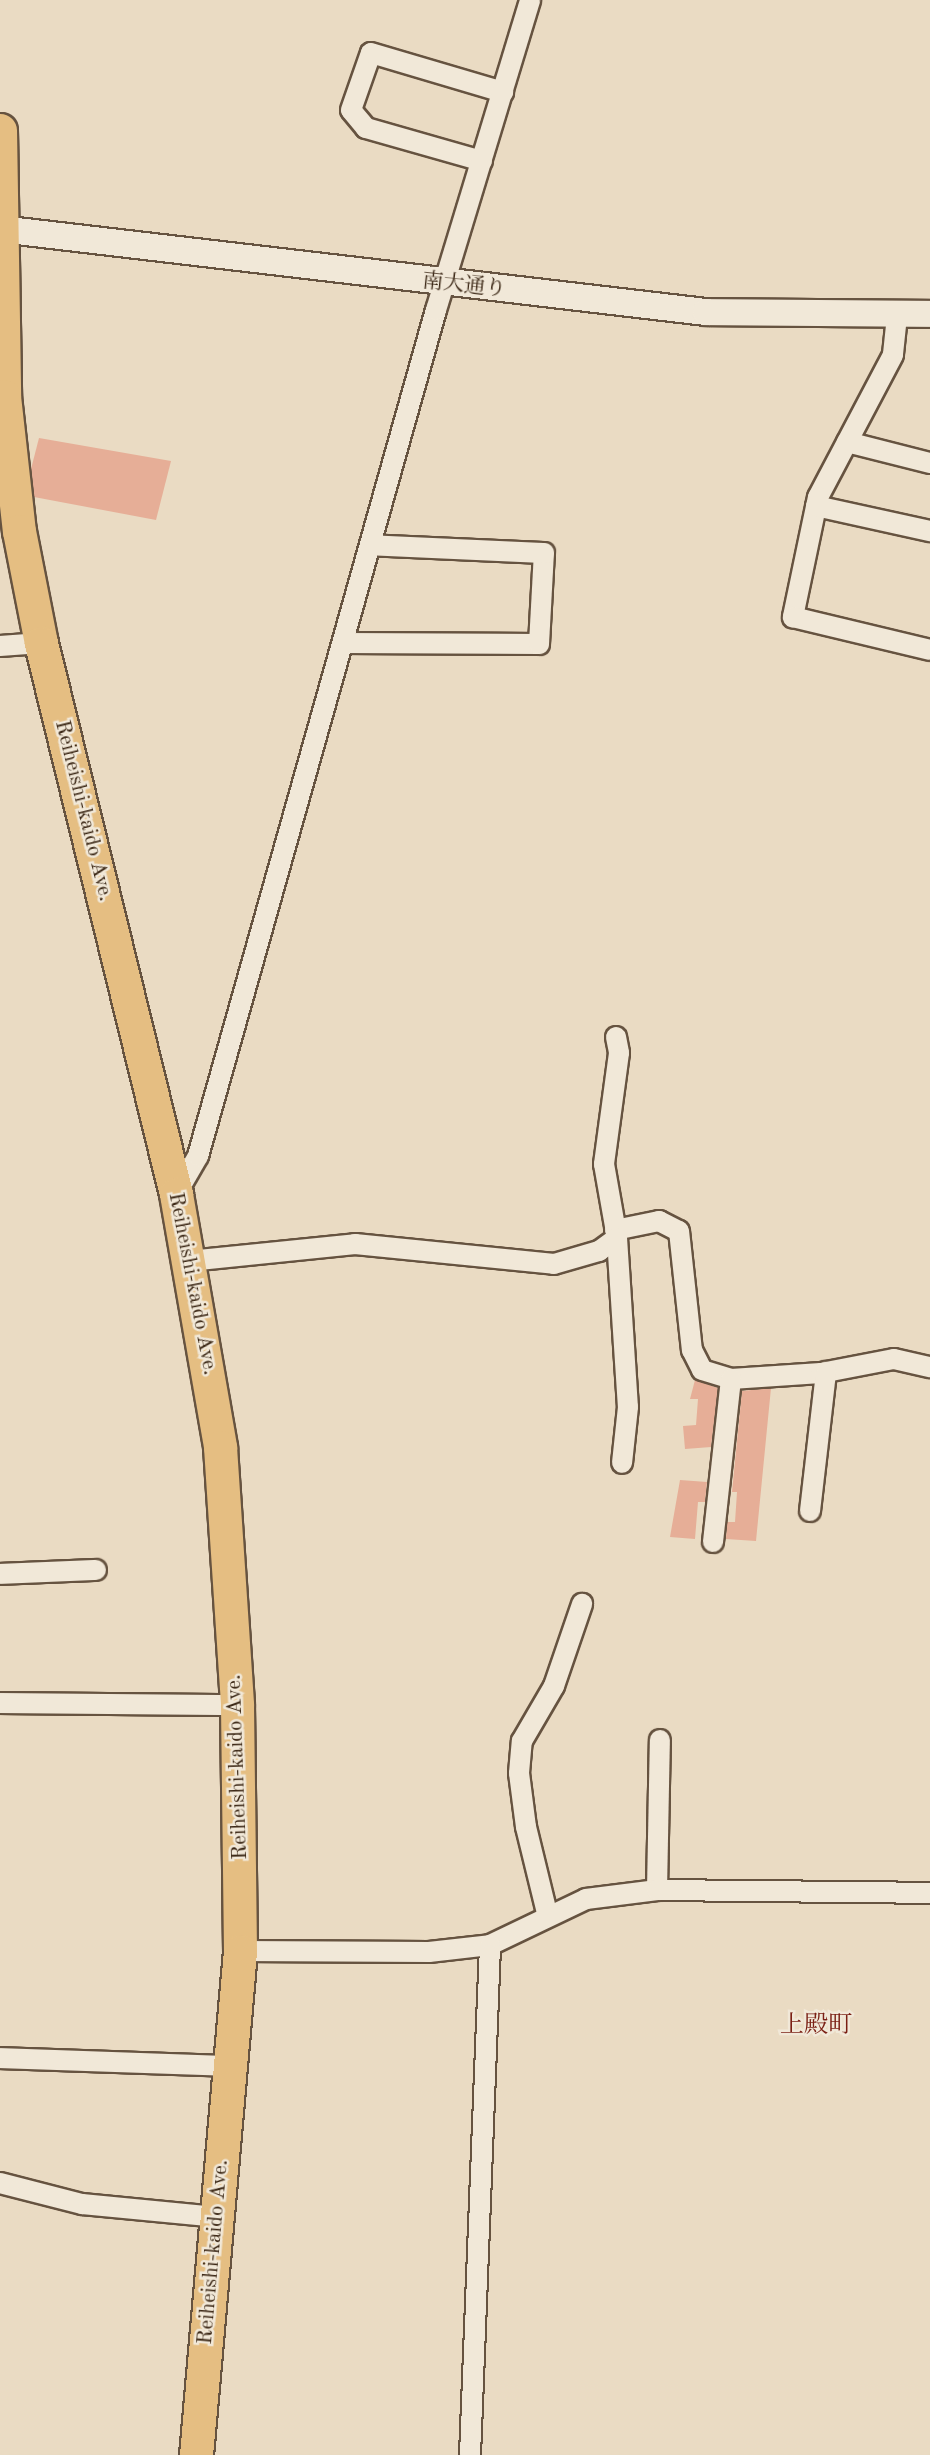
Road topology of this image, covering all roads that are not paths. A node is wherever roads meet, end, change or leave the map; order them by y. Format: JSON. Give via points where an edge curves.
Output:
{"nodes":[{"id":1,"x":530,"y":0,"type":"edge"},
{"id":2,"x":503,"y":92,"type":"junction"},
{"id":3,"x":0,"y":130,"type":"edge"},
{"id":4,"x":482,"y":161,"type":"junction"},
{"id":5,"x":2,"y":229,"type":"edge"},
{"id":6,"x":444,"y":285,"type":"junction"},
{"id":7,"x":930,"y":314,"type":"edge"},
{"id":8,"x":897,"y":316,"type":"junction"},
{"id":9,"x":847,"y":442,"type":"junction"},
{"id":10,"x":930,"y":463,"type":"edge"},
{"id":11,"x":816,"y":506,"type":"junction"},
{"id":12,"x":930,"y":531,"type":"edge"},
{"id":13,"x":370,"y":545,"type":"junction"},
{"id":14,"x":41,"y":643,"type":"junction"},
{"id":15,"x":344,"y":643,"type":"junction"},
{"id":16,"x":0,"y":646,"type":"edge"},
{"id":17,"x":930,"y":650,"type":"edge"},
{"id":18,"x":616,"y":1037,"type":"dead end"},
{"id":19,"x":176,"y":1194,"type":"junction"},
{"id":20,"x":616,"y":1234,"type":"junction"},
{"id":21,"x":189,"y":1261,"type":"junction"},
{"id":22,"x":930,"y":1366,"type":"edge"},
{"id":23,"x":826,"y":1372,"type":"junction"},
{"id":24,"x":731,"y":1379,"type":"junction"},
{"id":25,"x":622,"y":1463,"type":"dead end"},
{"id":26,"x":810,"y":1511,"type":"dead end"},
{"id":27,"x":713,"y":1542,"type":"dead end"},
{"id":28,"x":96,"y":1570,"type":"dead end"},
{"id":29,"x":0,"y":1574,"type":"edge"},
{"id":30,"x":582,"y":1605,"type":"dead end"},
{"id":31,"x":0,"y":1704,"type":"edge"},
{"id":32,"x":237,"y":1705,"type":"junction"},
{"id":33,"x":660,"y":1740,"type":"dead end"},
{"id":34,"x":657,"y":1890,"type":"junction"},
{"id":35,"x":930,"y":1893,"type":"edge"},
{"id":36,"x":547,"y":1913,"type":"junction"},
{"id":37,"x":490,"y":1945,"type":"junction"},
{"id":38,"x":240,"y":1952,"type":"junction"},
{"id":39,"x":0,"y":2058,"type":"edge"},
{"id":40,"x":230,"y":2066,"type":"junction"},
{"id":41,"x":0,"y":2183,"type":"edge"},
{"id":42,"x":218,"y":2217,"type":"junction"},
{"id":43,"x":196,"y":2455,"type":"edge"},
{"id":44,"x":470,"y":2455,"type":"edge"}],
"edges":[{"from":1,"to":2,"type":"street"},
{"from":2,"to":4,"type":"street"},
{"from":2,"to":4,"type":"street","via":[[371,53],[351,110],[366,128]]},
{"from":3,"to":5,"type":"highway","name":"Reiheishi-kaido Ave."},
{"from":4,"to":6,"type":"street"},
{"from":5,"to":6,"type":"street","name":"南大通り"},
{"from":5,"to":14,"type":"highway","name":"Reiheishi-kaido Ave.","via":[[2,341],[9,463]]},
{"from":6,"to":8,"type":"street","name":"南大通り","via":[[706,312]]},
{"from":6,"to":13,"type":"street"},
{"from":7,"to":8,"type":"street","name":"南大通り"},
{"from":8,"to":9,"type":"street","via":[[893,355]]},
{"from":9,"to":10,"type":"street"},
{"from":9,"to":11,"type":"street"},
{"from":11,"to":12,"type":"street"},
{"from":11,"to":17,"type":"street","via":[[794,617]]},
{"from":13,"to":15,"type":"street"},
{"from":13,"to":15,"type":"street","via":[[544,553],[539,644]]},
{"from":14,"to":16,"type":"street"},
{"from":14,"to":19,"type":"highway","name":"Reiheishi-kaido Ave."},
{"from":15,"to":19,"type":"street","via":[[198,1156]]},
{"from":18,"to":20,"type":"street","via":[[619,1053],[604,1164]]},
{"from":19,"to":21,"type":"highway","name":"Reiheishi-kaido Ave."},
{"from":20,"to":21,"type":"street","via":[[599,1251],[554,1264],[355,1244]]},
{"from":20,"to":24,"type":"street","via":[[659,1221],[679,1231],[694,1358],[702,1370]]},
{"from":20,"to":25,"type":"street","via":[[628,1407]]},
{"from":21,"to":32,"type":"highway","name":"Reiheishi-kaido Ave.","via":[[220,1447]]},
{"from":22,"to":23,"type":"street","via":[[894,1359]]},
{"from":23,"to":24,"type":"street"},
{"from":23,"to":26,"type":"street"},
{"from":24,"to":27,"type":"street"},
{"from":28,"to":29,"type":"street"},
{"from":30,"to":36,"type":"street","via":[[554,1686],[522,1741],[519,1773],[526,1827]]},
{"from":31,"to":32,"type":"street"},
{"from":32,"to":38,"type":"highway","name":"Reiheishi-kaido Ave."},
{"from":33,"to":34,"type":"street"},
{"from":34,"to":35,"type":"street"},
{"from":34,"to":36,"type":"street","via":[[586,1899]]},
{"from":36,"to":37,"type":"street"},
{"from":37,"to":38,"type":"street","via":[[429,1952]]},
{"from":37,"to":44,"type":"street"},
{"from":38,"to":40,"type":"highway","name":"Reiheishi-kaido Ave."},
{"from":39,"to":40,"type":"street"},
{"from":40,"to":42,"type":"highway","name":"Reiheishi-kaido Ave."},
{"from":41,"to":42,"type":"street","via":[[82,2204]]},
{"from":42,"to":43,"type":"highway","name":"Reiheishi-kaido Ave."}]}
